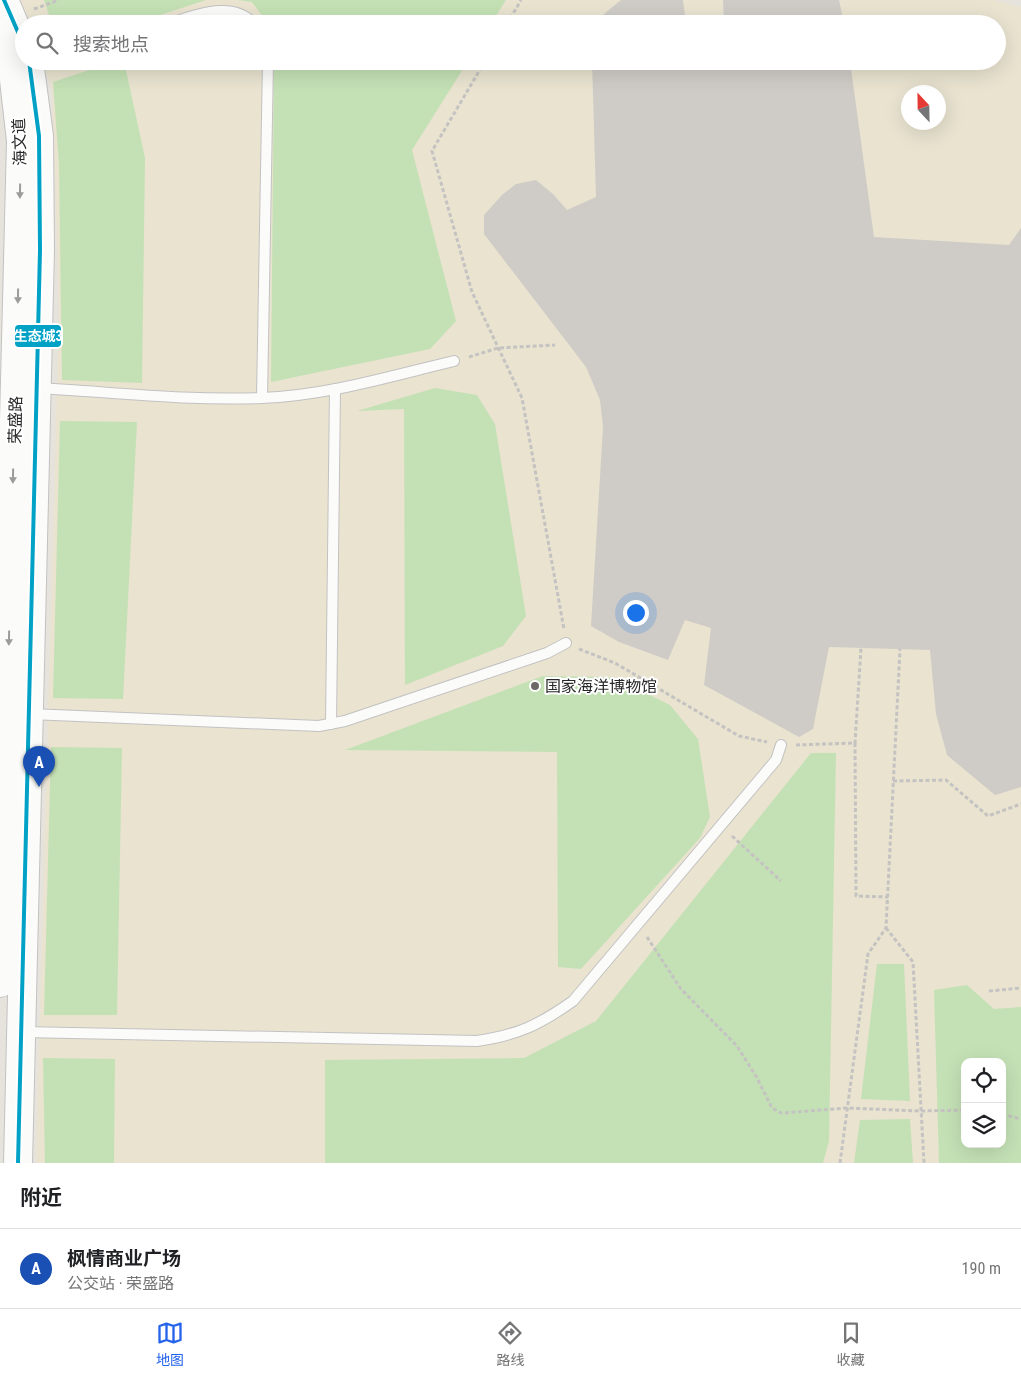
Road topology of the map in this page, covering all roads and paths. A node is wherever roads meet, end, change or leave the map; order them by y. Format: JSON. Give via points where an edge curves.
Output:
{"nodes":[{"id":1,"x":4,"y":0,"type":"edge"},
{"id":2,"x":521,"y":0,"type":"edge"},
{"id":3,"x":193,"y":15,"type":"edge"},
{"id":4,"x":242,"y":15,"type":"edge"},
{"id":5,"x":512,"y":15,"type":"edge"},
{"id":6,"x":15,"y":22,"type":"edge"},
{"id":7,"x":0,"y":40,"type":"edge"},
{"id":8,"x":35,"y":70,"type":"edge"},
{"id":9,"x":268,"y":70,"type":"edge"},
{"id":10,"x":480,"y":70,"type":"edge"},
{"id":11,"x":30,"y":248,"type":"junction"},
{"id":12,"x":555,"y":346,"type":"dead end"},
{"id":13,"x":498,"y":348,"type":"junction"},
{"id":14,"x":454,"y":361,"type":"joint"},
{"id":15,"x":37,"y":388,"type":"junction"},
{"id":16,"x":335,"y":389,"type":"junction"},
{"id":17,"x":262,"y":398,"type":"junction"},
{"id":18,"x":566,"y":643,"type":"junction"},
{"id":19,"x":861,"y":648,"type":"dead end"},
{"id":20,"x":900,"y":649,"type":"dead end"},
{"id":21,"x":29,"y":714,"type":"junction"},
{"id":22,"x":331,"y":724,"type":"junction"},
{"id":23,"x":855,"y":743,"type":"junction"},
{"id":24,"x":781,"y":745,"type":"junction"},
{"id":25,"x":894,"y":781,"type":"junction"},
{"id":26,"x":1021,"y":804,"type":"edge"},
{"id":27,"x":721,"y":825,"type":"junction"},
{"id":28,"x":781,"y":881,"type":"dead end"},
{"id":29,"x":888,"y":897,"type":"junction"},
{"id":30,"x":638,"y":924,"type":"junction"},
{"id":31,"x":886,"y":928,"type":"junction"},
{"id":32,"x":0,"y":983,"type":"edge"},
{"id":33,"x":1021,"y":988,"type":"edge"},
{"id":34,"x":989,"y":991,"type":"dead end"},
{"id":35,"x":21,"y":1032,"type":"junction"},
{"id":36,"x":846,"y":1108,"type":"junction"},
{"id":37,"x":961,"y":1110,"type":"edge"},
{"id":38,"x":922,"y":1111,"type":"junction"},
{"id":39,"x":1006,"y":1115,"type":"edge"},
{"id":40,"x":1021,"y":1119,"type":"edge"},
{"id":41,"x":18,"y":1163,"type":"edge"},
{"id":42,"x":840,"y":1163,"type":"edge"},
{"id":43,"x":924,"y":1163,"type":"edge"}],
"edges":[{"from":1,"to":6,"type":"street","name":"海文道"},
{"from":2,"to":5,"type":"path"},
{"from":3,"to":4,"type":"lane","via":[[207,10],[231,10]]},
{"from":7,"to":11,"type":"street","name":"海文道","one_way":true,"via":[[13,71]]},
{"from":8,"to":11,"type":"street","name":"海文道","via":[[39,136]]},
{"from":9,"to":17,"type":"lane"},
{"from":10,"to":13,"type":"path","via":[[432,151],[472,292]]},
{"from":11,"to":15,"type":"street","name":"荣盛路"},
{"from":11,"to":32,"type":"street","name":"荣盛路","one_way":true},
{"from":12,"to":13,"type":"path"},
{"from":13,"to":14,"type":"path"},
{"from":13,"to":18,"type":"path","via":[[522,398]]},
{"from":14,"to":16,"type":"lane"},
{"from":15,"to":17,"type":"lane"},
{"from":15,"to":21,"type":"street","name":"荣盛路"},
{"from":16,"to":17,"type":"lane"},
{"from":16,"to":22,"type":"lane"},
{"from":18,"to":22,"type":"lane","via":[[520,662]]},
{"from":18,"to":24,"type":"path","via":[[615,663],[739,736]]},
{"from":19,"to":23,"type":"path"},
{"from":20,"to":25,"type":"path"},
{"from":21,"to":22,"type":"lane"},
{"from":21,"to":35,"type":"street","name":"荣盛路"},
{"from":23,"to":24,"type":"path"},
{"from":23,"to":29,"type":"path","via":[[856,896]]},
{"from":24,"to":27,"type":"lane","via":[[776,760]]},
{"from":25,"to":26,"type":"path","via":[[946,780],[988,816]]},
{"from":25,"to":29,"type":"path"},
{"from":27,"to":28,"type":"path"},
{"from":27,"to":30,"type":"lane"},
{"from":29,"to":31,"type":"path"},
{"from":30,"to":35,"type":"lane","via":[[573,1002],[541,1023],[507,1037],[477,1041]]},
{"from":30,"to":36,"type":"path","via":[[681,989],[737,1046],[772,1108],[781,1113]]},
{"from":31,"to":36,"type":"path","via":[[868,954]]},
{"from":31,"to":38,"type":"path","via":[[913,962]]},
{"from":33,"to":34,"type":"path"},
{"from":35,"to":41,"type":"street","name":"荣盛路"},
{"from":36,"to":38,"type":"path"},
{"from":36,"to":42,"type":"path"},
{"from":37,"to":38,"type":"path"},
{"from":38,"to":43,"type":"path"},
{"from":39,"to":40,"type":"path"}]}
